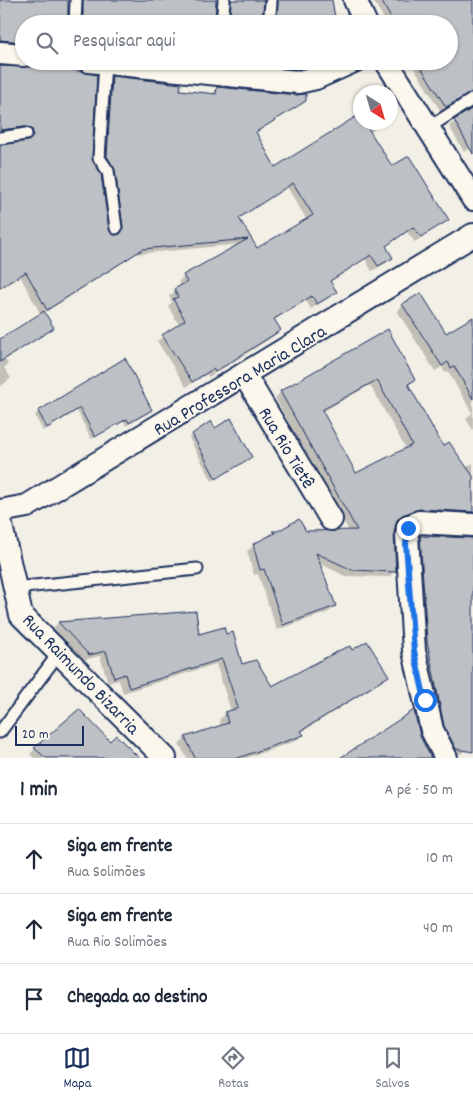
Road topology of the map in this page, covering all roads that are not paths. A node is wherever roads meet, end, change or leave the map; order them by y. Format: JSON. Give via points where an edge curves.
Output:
{"nodes":[{"id":1,"x":76,"y":0,"type":"edge"},
{"id":2,"x":224,"y":0,"type":"edge"},
{"id":3,"x":355,"y":0,"type":"edge"},
{"id":4,"x":271,"y":3,"type":"dead end"},
{"id":5,"x":75,"y":15,"type":"edge"},
{"id":6,"x":223,"y":15,"type":"edge"},
{"id":7,"x":270,"y":15,"type":"edge"},
{"id":8,"x":362,"y":15,"type":"edge"},
{"id":9,"x":0,"y":53,"type":"edge"},
{"id":10,"x":15,"y":54,"type":"edge"},
{"id":11,"x":97,"y":70,"type":"edge"},
{"id":12,"x":249,"y":70,"type":"edge"},
{"id":13,"x":334,"y":70,"type":"edge"},
{"id":14,"x":392,"y":70,"type":"edge"},
{"id":15,"x":264,"y":71,"type":"edge"},
{"id":16,"x":473,"y":99,"type":"edge"},
{"id":17,"x":428,"y":128,"type":"junction"},
{"id":18,"x":26,"y":134,"type":"dead end"},
{"id":19,"x":0,"y":138,"type":"edge"},
{"id":20,"x":473,"y":199,"type":"edge"},
{"id":21,"x":116,"y":228,"type":"dead end"},
{"id":22,"x":473,"y":235,"type":"edge"},
{"id":23,"x":245,"y":376,"type":"junction"},
{"id":24,"x":0,"y":511,"type":"edge"},
{"id":25,"x":331,"y":519,"type":"dead end"},
{"id":26,"x":0,"y":521,"type":"edge"},
{"id":27,"x":473,"y":525,"type":"edge"},
{"id":28,"x":197,"y":569,"type":"dead end"},
{"id":29,"x":15,"y":588,"type":"junction"},
{"id":30,"x":59,"y":653,"type":"junction"},
{"id":31,"x":0,"y":732,"type":"edge"},
{"id":32,"x":165,"y":758,"type":"edge"},
{"id":33,"x":446,"y":758,"type":"edge"}],
"edges":[{"from":1,"to":5,"type":"lane"},
{"from":2,"to":6,"type":"lane"},
{"from":3,"to":8,"type":"street"},
{"from":4,"to":7,"type":"lane"},
{"from":9,"to":10,"type":"street"},
{"from":11,"to":21,"type":"lane","via":[[99,158],[110,179]]},
{"from":12,"to":15,"type":"street"},
{"from":13,"to":15,"type":"street","via":[[298,82]]},
{"from":14,"to":17,"type":"street"},
{"from":16,"to":17,"type":"lane"},
{"from":17,"to":20,"type":"street"},
{"from":18,"to":19,"type":"lane"},
{"from":22,"to":23,"type":"street","name":"Rua Professora Maria Clara"},
{"from":23,"to":24,"type":"street","name":"Rua Professora Maria Clara","via":[[27,506]]},
{"from":23,"to":25,"type":"street","name":"Rua Rio Tietê"},
{"from":26,"to":29,"type":"street","name":"Rua Raimundo Bizarria"},
{"from":27,"to":33,"type":"street","via":[[420,522],[408,528],[406,544],[414,651],[432,730]]},
{"from":28,"to":29,"type":"lane"},
{"from":29,"to":30,"type":"street","name":"Rua Raimundo Bizarria","via":[[21,615]]},
{"from":30,"to":31,"type":"lane"},
{"from":30,"to":32,"type":"street","name":"Rua Raimundo Bizarria"}]}
